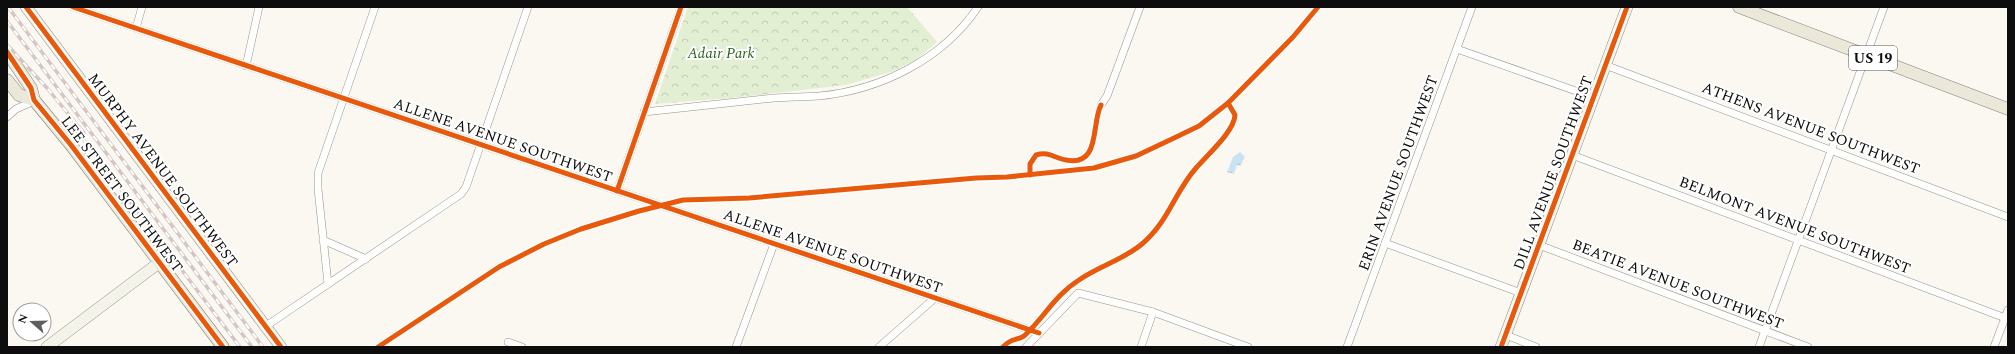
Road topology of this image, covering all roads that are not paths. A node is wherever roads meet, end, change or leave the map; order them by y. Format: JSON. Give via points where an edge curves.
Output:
{"nodes":[{"id":1,"x":26,"y":7,"type":"edge"},
{"id":2,"x":73,"y":7,"type":"edge"},
{"id":3,"x":142,"y":7,"type":"edge"},
{"id":4,"x":260,"y":7,"type":"edge"},
{"id":5,"x":375,"y":7,"type":"edge"},
{"id":6,"x":528,"y":7,"type":"edge"},
{"id":7,"x":681,"y":7,"type":"edge"},
{"id":8,"x":978,"y":7,"type":"edge"},
{"id":9,"x":1140,"y":7,"type":"edge"},
{"id":10,"x":1472,"y":7,"type":"edge"},
{"id":11,"x":1626,"y":7,"type":"edge"},
{"id":12,"x":1739,"y":7,"type":"edge"},
{"id":13,"x":1884,"y":7,"type":"edge"},
{"id":14,"x":1755,"y":10,"type":"edge"},
{"id":15,"x":136,"y":28,"type":"junction"},
{"id":16,"x":1457,"y":49,"type":"junction"},
{"id":17,"x":7,"y":52,"type":"edge"},
{"id":18,"x":1866,"y":55,"type":"junction"},
{"id":19,"x":1605,"y":65,"type":"junction"},
{"id":20,"x":246,"y":66,"type":"junction"},
{"id":21,"x":7,"y":80,"type":"edge"},
{"id":22,"x":1593,"y":97,"type":"junction"},
{"id":23,"x":344,"y":98,"type":"junction"},
{"id":24,"x":34,"y":100,"type":"junction"},
{"id":25,"x":1101,"y":105,"type":"dead end"},
{"id":26,"x":2008,"y":109,"type":"edge"},
{"id":27,"x":644,"y":112,"type":"junction"},
{"id":28,"x":7,"y":117,"type":"edge"},
{"id":29,"x":480,"y":145,"type":"junction"},
{"id":30,"x":1832,"y":150,"type":"junction"},
{"id":31,"x":1572,"y":155,"type":"junction"},
{"id":32,"x":617,"y":191,"type":"junction"},
{"id":33,"x":2008,"y":217,"type":"edge"},
{"id":34,"x":323,"y":240,"type":"junction"},
{"id":35,"x":1798,"y":240,"type":"junction"},
{"id":36,"x":1385,"y":243,"type":"junction"},
{"id":37,"x":774,"y":244,"type":"junction"},
{"id":38,"x":1539,"y":245,"type":"junction"},
{"id":39,"x":366,"y":259,"type":"junction"},
{"id":40,"x":160,"y":262,"type":"junction"},
{"id":41,"x":328,"y":284,"type":"junction"},
{"id":42,"x":1521,"y":293,"type":"junction"},
{"id":43,"x":935,"y":298,"type":"junction"},
{"id":44,"x":2008,"y":310,"type":"edge"},
{"id":45,"x":1154,"y":312,"type":"junction"},
{"id":46,"x":2007,"y":319,"type":"edge"},
{"id":47,"x":266,"y":326,"type":"junction"},
{"id":48,"x":1765,"y":331,"type":"junction"},
{"id":49,"x":1039,"y":333,"type":"junction"},
{"id":50,"x":1506,"y":335,"type":"junction"},
{"id":51,"x":508,"y":342,"type":"dead end"},
{"id":52,"x":47,"y":347,"type":"edge"},
{"id":53,"x":223,"y":347,"type":"edge"},
{"id":54,"x":281,"y":347,"type":"edge"},
{"id":55,"x":522,"y":347,"type":"edge"},
{"id":56,"x":736,"y":347,"type":"edge"},
{"id":57,"x":879,"y":347,"type":"edge"},
{"id":58,"x":1026,"y":347,"type":"edge"},
{"id":59,"x":1140,"y":347,"type":"edge"},
{"id":60,"x":1248,"y":347,"type":"edge"},
{"id":61,"x":1347,"y":347,"type":"edge"},
{"id":62,"x":1501,"y":347,"type":"edge"},
{"id":63,"x":1536,"y":347,"type":"edge"},
{"id":64,"x":1759,"y":347,"type":"edge"},
{"id":65,"x":1808,"y":347,"type":"edge"},
{"id":66,"x":1994,"y":347,"type":"edge"}],
"edges":[{"from":1,"to":47,"type":"street","name":"MURPHY AVENUE SOUTHWEST"},
{"from":2,"to":15,"type":"street","name":"ALLENE AVENUE SOUTHWEST"},
{"from":3,"to":15,"type":"street"},
{"from":4,"to":20,"type":"street"},
{"from":5,"to":23,"type":"street"},
{"from":6,"to":29,"type":"street"},
{"from":7,"to":27,"type":"street"},
{"from":8,"to":27,"type":"street","via":[[941,47],[920,62],[874,84],[847,92],[819,96]]},
{"from":9,"to":25,"type":"street","via":[[1107,96]]},
{"from":10,"to":16,"type":"street","name":"ERIN AVENUE SOUTHWEST"},
{"from":11,"to":19,"type":"street","name":"DILL AVENUE SOUTHWEST"},
{"from":12,"to":14,"type":"main road","number":"US 19"},
{"from":13,"to":18,"type":"street"},
{"from":14,"to":18,"type":"main road","number":"US 19"},
{"from":15,"to":20,"type":"street","name":"ALLENE AVENUE SOUTHWEST"},
{"from":16,"to":22,"type":"street"},
{"from":16,"to":36,"type":"street","name":"ERIN AVENUE SOUTHWEST"},
{"from":17,"to":24,"type":"main road","name":"LEE STREET SOUTHWEST","via":[[31,88]]},
{"from":18,"to":26,"type":"main road","number":"US 19"},
{"from":18,"to":30,"type":"street"},
{"from":19,"to":22,"type":"street","name":"DILL AVENUE SOUTHWEST"},
{"from":19,"to":30,"type":"street","name":"ATHENS AVENUE SOUTHWEST"},
{"from":20,"to":23,"type":"street","name":"ALLENE AVENUE SOUTHWEST"},
{"from":21,"to":24,"type":"main road","via":[[19,95]]},
{"from":22,"to":31,"type":"street","name":"DILL AVENUE SOUTHWEST"},
{"from":23,"to":29,"type":"street","name":"ALLENE AVENUE SOUTHWEST"},
{"from":23,"to":34,"type":"street","via":[[318,173]]},
{"from":24,"to":28,"type":"street"},
{"from":24,"to":40,"type":"main road","name":"LEE STREET SOUTHWEST","via":[[72,145]]},
{"from":27,"to":32,"type":"street"},
{"from":29,"to":32,"type":"street","name":"ALLENE AVENUE SOUTHWEST"},
{"from":29,"to":39,"type":"street","via":[[466,187],[461,194]]},
{"from":30,"to":33,"type":"street","name":"ATHENS AVENUE SOUTHWEST"},
{"from":30,"to":35,"type":"street"},
{"from":31,"to":35,"type":"street","name":"BELMONT AVENUE SOUTHWEST"},
{"from":31,"to":38,"type":"street","name":"DILL AVENUE SOUTHWEST"},
{"from":32,"to":37,"type":"street","name":"ALLENE AVENUE SOUTHWEST"},
{"from":34,"to":39,"type":"street"},
{"from":34,"to":41,"type":"street"},
{"from":35,"to":46,"type":"street","name":"BELMONT AVENUE SOUTHWEST"},
{"from":35,"to":48,"type":"street"},
{"from":36,"to":42,"type":"street"},
{"from":36,"to":61,"type":"street","name":"ERIN AVENUE SOUTHWEST"},
{"from":37,"to":43,"type":"street","name":"ALLENE AVENUE SOUTHWEST"},
{"from":37,"to":56,"type":"street"},
{"from":38,"to":42,"type":"street","name":"DILL AVENUE SOUTHWEST"},
{"from":38,"to":48,"type":"street","name":"BEATIE AVENUE SOUTHWEST"},
{"from":39,"to":41,"type":"street"},
{"from":40,"to":52,"type":"street"},
{"from":40,"to":53,"type":"main road","name":"LEE STREET SOUTHWEST"},
{"from":41,"to":47,"type":"street"},
{"from":42,"to":50,"type":"street","name":"DILL AVENUE SOUTHWEST"},
{"from":43,"to":49,"type":"street","name":"ALLENE AVENUE SOUTHWEST"},
{"from":43,"to":57,"type":"street"},
{"from":44,"to":46,"type":"street"},
{"from":45,"to":49,"type":"street","via":[[1078,293]]},
{"from":45,"to":59,"type":"street"},
{"from":45,"to":60,"type":"street"},
{"from":46,"to":66,"type":"street"},
{"from":47,"to":54,"type":"street","name":"MURPHY AVENUE SOUTHWEST"},
{"from":48,"to":64,"type":"street"},
{"from":48,"to":65,"type":"street","name":"BEATIE AVENUE SOUTHWEST"},
{"from":49,"to":58,"type":"street"},
{"from":50,"to":62,"type":"street","name":"DILL AVENUE SOUTHWEST"},
{"from":50,"to":63,"type":"street"},
{"from":51,"to":55,"type":"street"}]}
